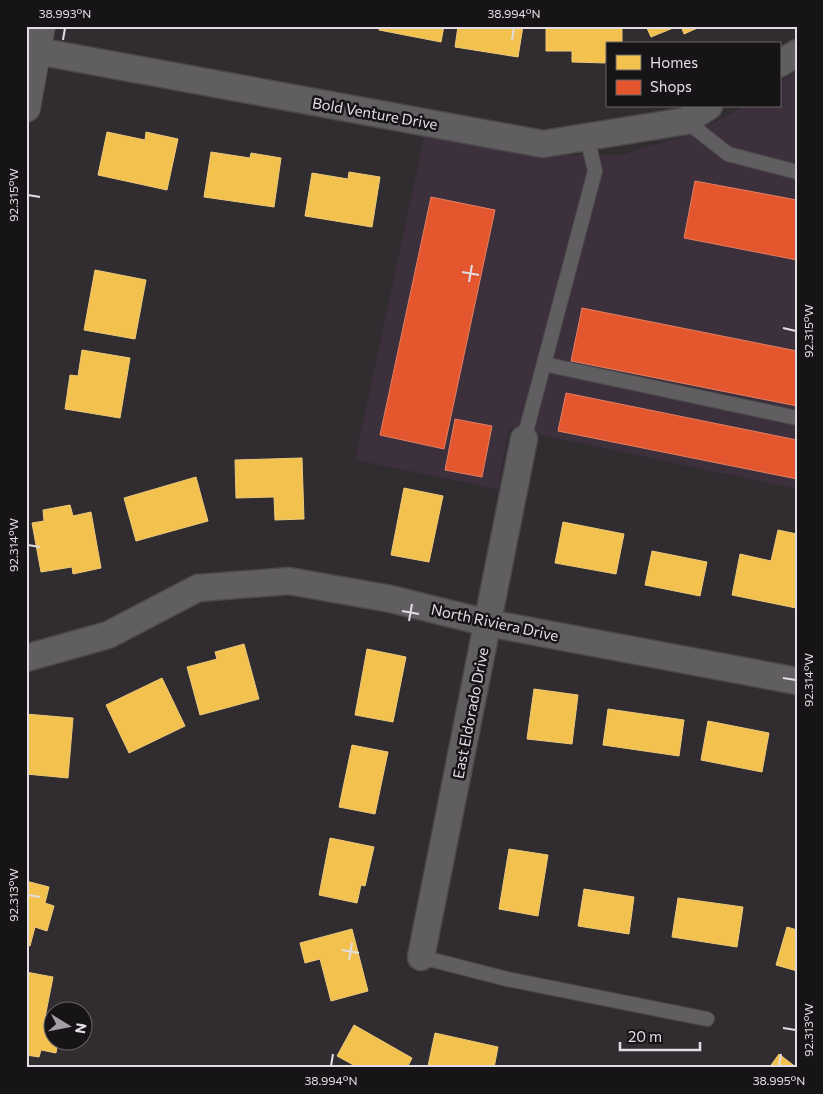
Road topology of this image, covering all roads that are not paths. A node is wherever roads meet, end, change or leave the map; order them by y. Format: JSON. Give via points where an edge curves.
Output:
{"nodes":[{"id":1,"x":39,"y":39,"type":"edge"},
{"id":2,"x":797,"y":53,"type":"edge"},
{"id":3,"x":780,"y":63,"type":"edge"},
{"id":4,"x":26,"y":108,"type":"edge"},
{"id":5,"x":707,"y":108,"type":"edge"},
{"id":6,"x":686,"y":120,"type":"junction"},
{"id":7,"x":587,"y":137,"type":"junction"},
{"id":8,"x":797,"y":172,"type":"edge"},
{"id":9,"x":544,"y":364,"type":"junction"},
{"id":10,"x":797,"y":418,"type":"edge"},
{"id":11,"x":524,"y":439,"type":"joint"},
{"id":12,"x":488,"y":623,"type":"junction"},
{"id":13,"x":26,"y":658,"type":"edge"},
{"id":14,"x":796,"y":676,"type":"edge"},
{"id":15,"x":421,"y":957,"type":"joint"},
{"id":16,"x":707,"y":1019,"type":"dead end"}],
"edges":[{"from":1,"to":4,"type":"street"},
{"from":1,"to":7,"type":"street","name":"Bold Venture Drive","via":[[543,144]]},
{"from":2,"to":3,"type":"street"},
{"from":5,"to":6,"type":"street","name":"Bold Venture Drive"},
{"from":6,"to":7,"type":"street","name":"Bold Venture Drive"},
{"from":6,"to":8,"type":"lane","via":[[728,154]]},
{"from":7,"to":9,"type":"lane","via":[[595,171]]},
{"from":9,"to":10,"type":"lane"},
{"from":9,"to":11,"type":"lane"},
{"from":11,"to":12,"type":"street","name":"East Eldorado Drive"},
{"from":12,"to":13,"type":"street","name":"North Riviera Drive","via":[[391,599],[289,581],[208,587],[198,588],[108,635]]},
{"from":12,"to":14,"type":"street","name":"North Riviera Drive"},
{"from":12,"to":15,"type":"street","name":"East Eldorado Drive"},
{"from":15,"to":16,"type":"lane","via":[[507,979]]}]}
